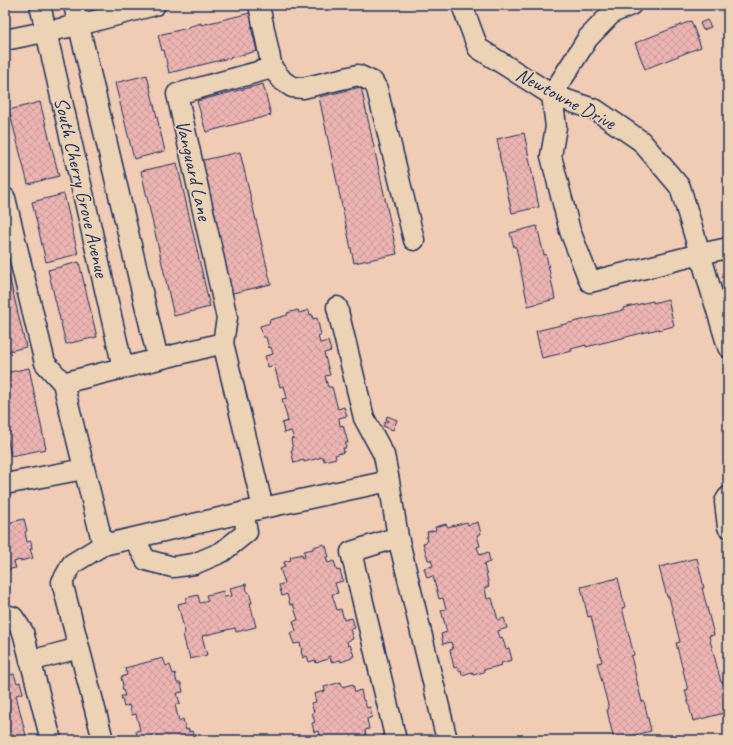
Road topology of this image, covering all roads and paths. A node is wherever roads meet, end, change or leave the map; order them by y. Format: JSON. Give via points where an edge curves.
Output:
{"nodes":[{"id":1,"x":40,"y":5,"type":"edge"},
{"id":2,"x":74,"y":5,"type":"edge"},
{"id":3,"x":155,"y":5,"type":"edge"},
{"id":4,"x":259,"y":5,"type":"edge"},
{"id":5,"x":462,"y":5,"type":"edge"},
{"id":6,"x":631,"y":5,"type":"edge"},
{"id":7,"x":79,"y":25,"type":"junction"},
{"id":8,"x":46,"y":32,"type":"junction"},
{"id":9,"x":5,"y":40,"type":"edge"},
{"id":10,"x":272,"y":68,"type":"junction"},
{"id":11,"x":552,"y":95,"type":"junction"},
{"id":12,"x":5,"y":198,"type":"edge"},
{"id":13,"x":414,"y":240,"type":"dead end"},
{"id":14,"x":728,"y":248,"type":"edge"},
{"id":15,"x":700,"y":254,"type":"junction"},
{"id":16,"x":337,"y":307,"type":"dead end"},
{"id":17,"x":223,"y":343,"type":"junction"},
{"id":18,"x":728,"y":347,"type":"edge"},
{"id":19,"x":158,"y":359,"type":"junction"},
{"id":20,"x":123,"y":368,"type":"junction"},
{"id":21,"x":63,"y":383,"type":"junction"},
{"id":22,"x":84,"y":469,"type":"junction"},
{"id":23,"x":389,"y":481,"type":"junction"},
{"id":24,"x":5,"y":484,"type":"edge"},
{"id":25,"x":728,"y":497,"type":"edge"},
{"id":26,"x":263,"y":508,"type":"junction"},
{"id":27,"x":244,"y":512,"type":"junction"},
{"id":28,"x":728,"y":527,"type":"edge"},
{"id":29,"x":398,"y":537,"type":"junction"},
{"id":30,"x":134,"y":538,"type":"junction"},
{"id":31,"x":103,"y":545,"type":"junction"},
{"id":32,"x":5,"y":615,"type":"edge"},
{"id":33,"x":79,"y":648,"type":"junction"},
{"id":34,"x":30,"y":661,"type":"junction"},
{"id":35,"x":51,"y":740,"type":"edge"},
{"id":36,"x":103,"y":740,"type":"edge"},
{"id":37,"x":396,"y":740,"type":"edge"},
{"id":38,"x":447,"y":740,"type":"edge"}],
"edges":[{"from":1,"to":8,"type":"street","name":"South Cherry Grove Avenue"},
{"from":2,"to":7,"type":"street","name":"South Cherry Grove Avenue"},
{"from":3,"to":7,"type":"street"},
{"from":4,"to":10,"type":"street"},
{"from":5,"to":11,"type":"street","name":"Newtowne Drive","via":[[478,48]]},
{"from":6,"to":11,"type":"street","via":[[612,13],[588,38]]},
{"from":7,"to":8,"type":"street"},
{"from":7,"to":19,"type":"street","name":"South Cherry Grove Avenue"},
{"from":8,"to":9,"type":"street"},
{"from":8,"to":20,"type":"street","name":"South Cherry Grove Avenue"},
{"from":10,"to":13,"type":"street","via":[[292,87],[303,88],[358,75],[373,82],[377,89]]},
{"from":10,"to":17,"type":"street","name":"Vanguard Lane","via":[[177,94],[227,318]]},
{"from":11,"to":15,"type":"street","name":"Newtowne Drive","via":[[596,110],[642,141],[680,187]]},
{"from":11,"to":15,"type":"street","via":[[556,127],[551,156],[570,231],[590,282]]},
{"from":12,"to":21,"type":"street","via":[[46,363]]},
{"from":14,"to":15,"type":"street"},
{"from":15,"to":18,"type":"street","name":"Newtowne Drive"},
{"from":16,"to":23,"type":"street","via":[[364,418],[384,455]]},
{"from":17,"to":19,"type":"street"},
{"from":17,"to":26,"type":"street"},
{"from":19,"to":20,"type":"street"},
{"from":20,"to":21,"type":"street"},
{"from":21,"to":22,"type":"street"},
{"from":22,"to":24,"type":"street"},
{"from":22,"to":31,"type":"street"},
{"from":23,"to":26,"type":"street"},
{"from":23,"to":29,"type":"street"},
{"from":25,"to":28,"type":"street","via":[[725,502]]},
{"from":26,"to":27,"type":"street"},
{"from":27,"to":30,"type":"street"},
{"from":27,"to":30,"type":"street","via":[[247,532],[222,552],[194,564],[173,567],[146,560]]},
{"from":29,"to":37,"type":"street","via":[[351,552]]},
{"from":29,"to":38,"type":"street"},
{"from":30,"to":31,"type":"street"},
{"from":31,"to":33,"type":"street","via":[[72,564],[62,582]]},
{"from":32,"to":34,"type":"street","via":[[13,617],[23,632]]},
{"from":33,"to":34,"type":"street"},
{"from":33,"to":36,"type":"street"},
{"from":34,"to":35,"type":"street"}]}
